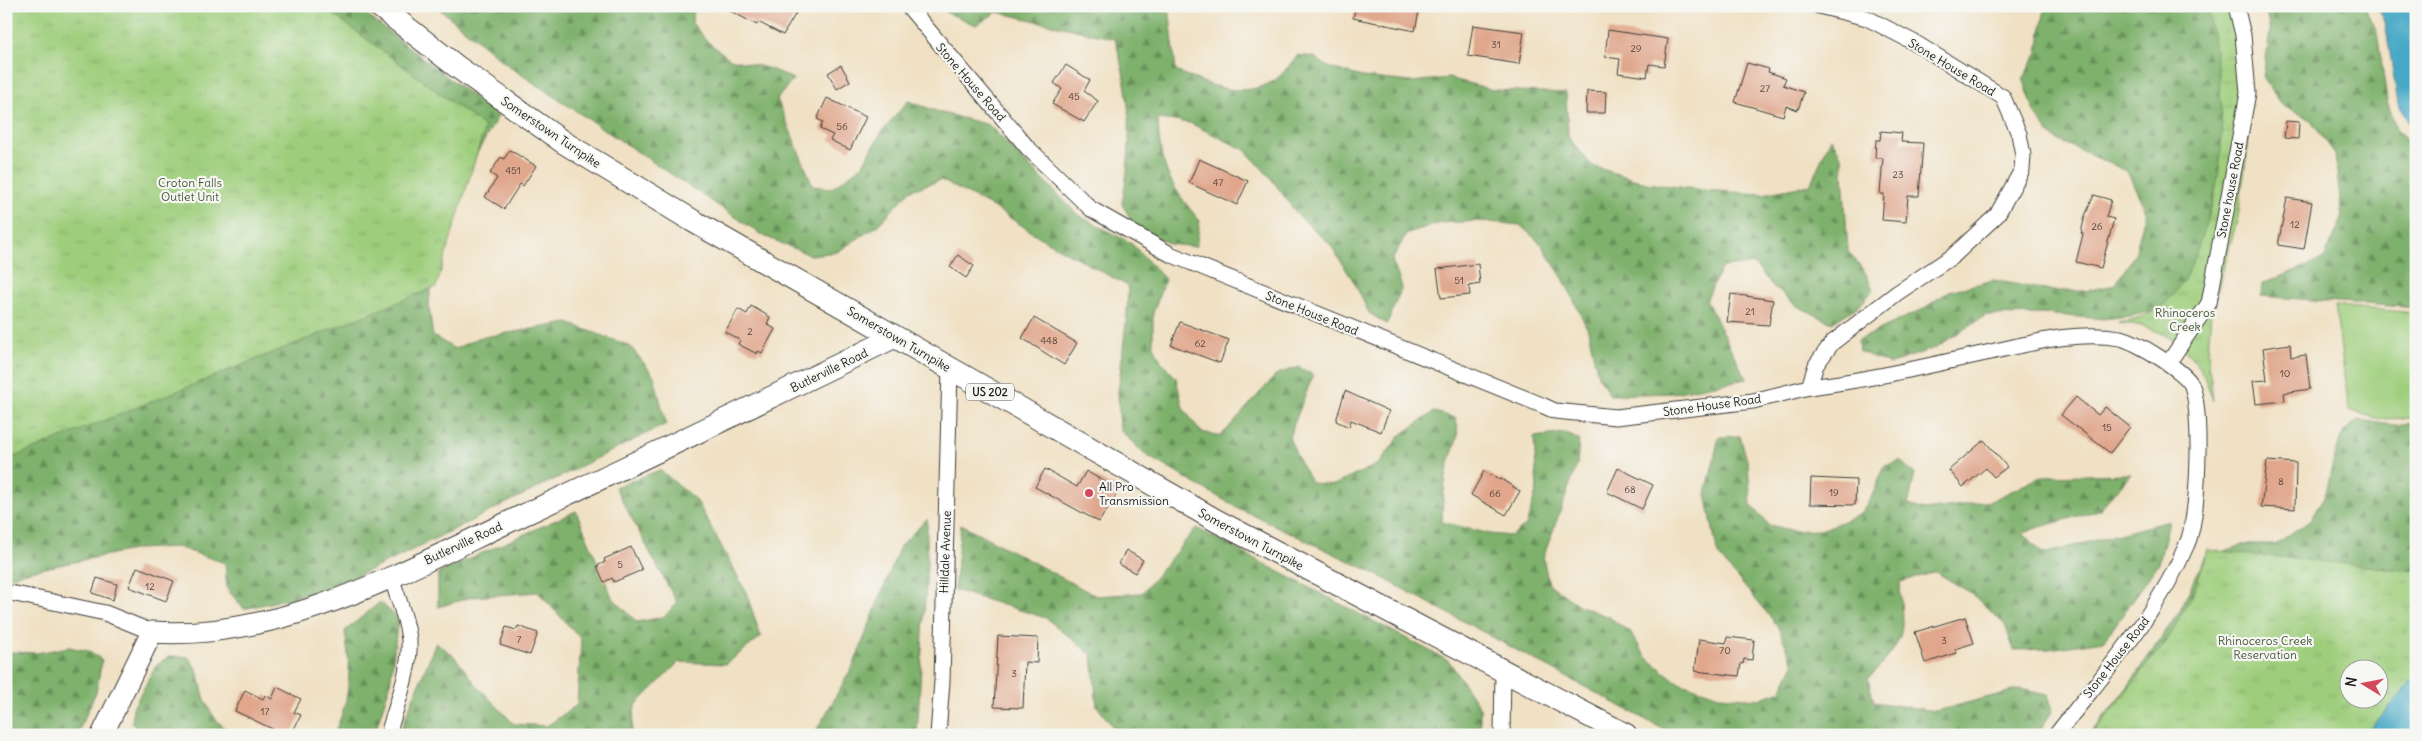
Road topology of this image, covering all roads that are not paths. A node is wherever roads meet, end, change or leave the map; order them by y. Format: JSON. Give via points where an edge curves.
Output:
{"nodes":[{"id":1,"x":380,"y":6,"type":"edge"},
{"id":2,"x":908,"y":6,"type":"edge"},
{"id":3,"x":1820,"y":6,"type":"edge"},
{"id":4,"x":2236,"y":6,"type":"edge"},
{"id":5,"x":895,"y":338,"type":"junction"},
{"id":6,"x":2169,"y":362,"type":"junction"},
{"id":7,"x":950,"y":369,"type":"junction"},
{"id":8,"x":1809,"y":387,"type":"junction"},
{"id":9,"x":391,"y":576,"type":"junction"},
{"id":10,"x":6,"y":592,"type":"edge"},
{"id":11,"x":152,"y":632,"type":"junction"},
{"id":12,"x":1503,"y":671,"type":"junction"},
{"id":13,"x":102,"y":735,"type":"edge"},
{"id":14,"x":388,"y":735,"type":"edge"},
{"id":15,"x":938,"y":735,"type":"edge"},
{"id":16,"x":1502,"y":735,"type":"edge"},
{"id":17,"x":1626,"y":735,"type":"edge"},
{"id":18,"x":2056,"y":735,"type":"edge"}],
"edges":[{"from":1,"to":5,"type":"main road","name":"Somerstown Turnpike","number":"US 202","via":[[456,66],[563,142]]},
{"from":2,"to":8,"type":"street","name":"Stone House Road","via":[[1027,147],[1091,209],[1179,258],[1555,411],[1616,417],[1753,400]]},
{"from":3,"to":8,"type":"street","name":"Stone House Road","via":[[1867,18],[1917,44],[2003,98],[2019,134],[2024,155],[2022,170],[1997,215],[1952,256],[1832,343],[1816,365]]},
{"from":4,"to":6,"type":"street","name":"Stone house Road","via":[[2243,35],[2248,93],[2245,112],[2209,303]]},
{"from":5,"to":7,"type":"main road","name":"Somerstown Turnpike","number":"US 202"},
{"from":5,"to":9,"type":"street","name":"Butlerville Road"},
{"from":6,"to":8,"type":"street","name":"Stone House Road","via":[[2121,338],[2062,336],[1852,382]]},
{"from":6,"to":18,"type":"street","name":"Stone House Road","via":[[2192,384],[2198,429],[2195,509],[2188,543],[2149,616]]},
{"from":7,"to":12,"type":"main road","name":"Somerstown Turnpike","number":"US 202","via":[[1217,521]]},
{"from":7,"to":15,"type":"street","name":"Hilldale Avenue"},
{"from":9,"to":11,"type":"street","name":"Butlerville Road","via":[[334,600],[254,623],[178,634]]},
{"from":9,"to":14,"type":"street","via":[[409,642],[401,690]]},
{"from":10,"to":11,"type":"street","name":"Butlerville Road","via":[[105,613]]},
{"from":11,"to":13,"type":"street"},
{"from":12,"to":16,"type":"street"},
{"from":12,"to":17,"type":"main road","name":"Somerstown Turnpike","number":"US 202"}]}
